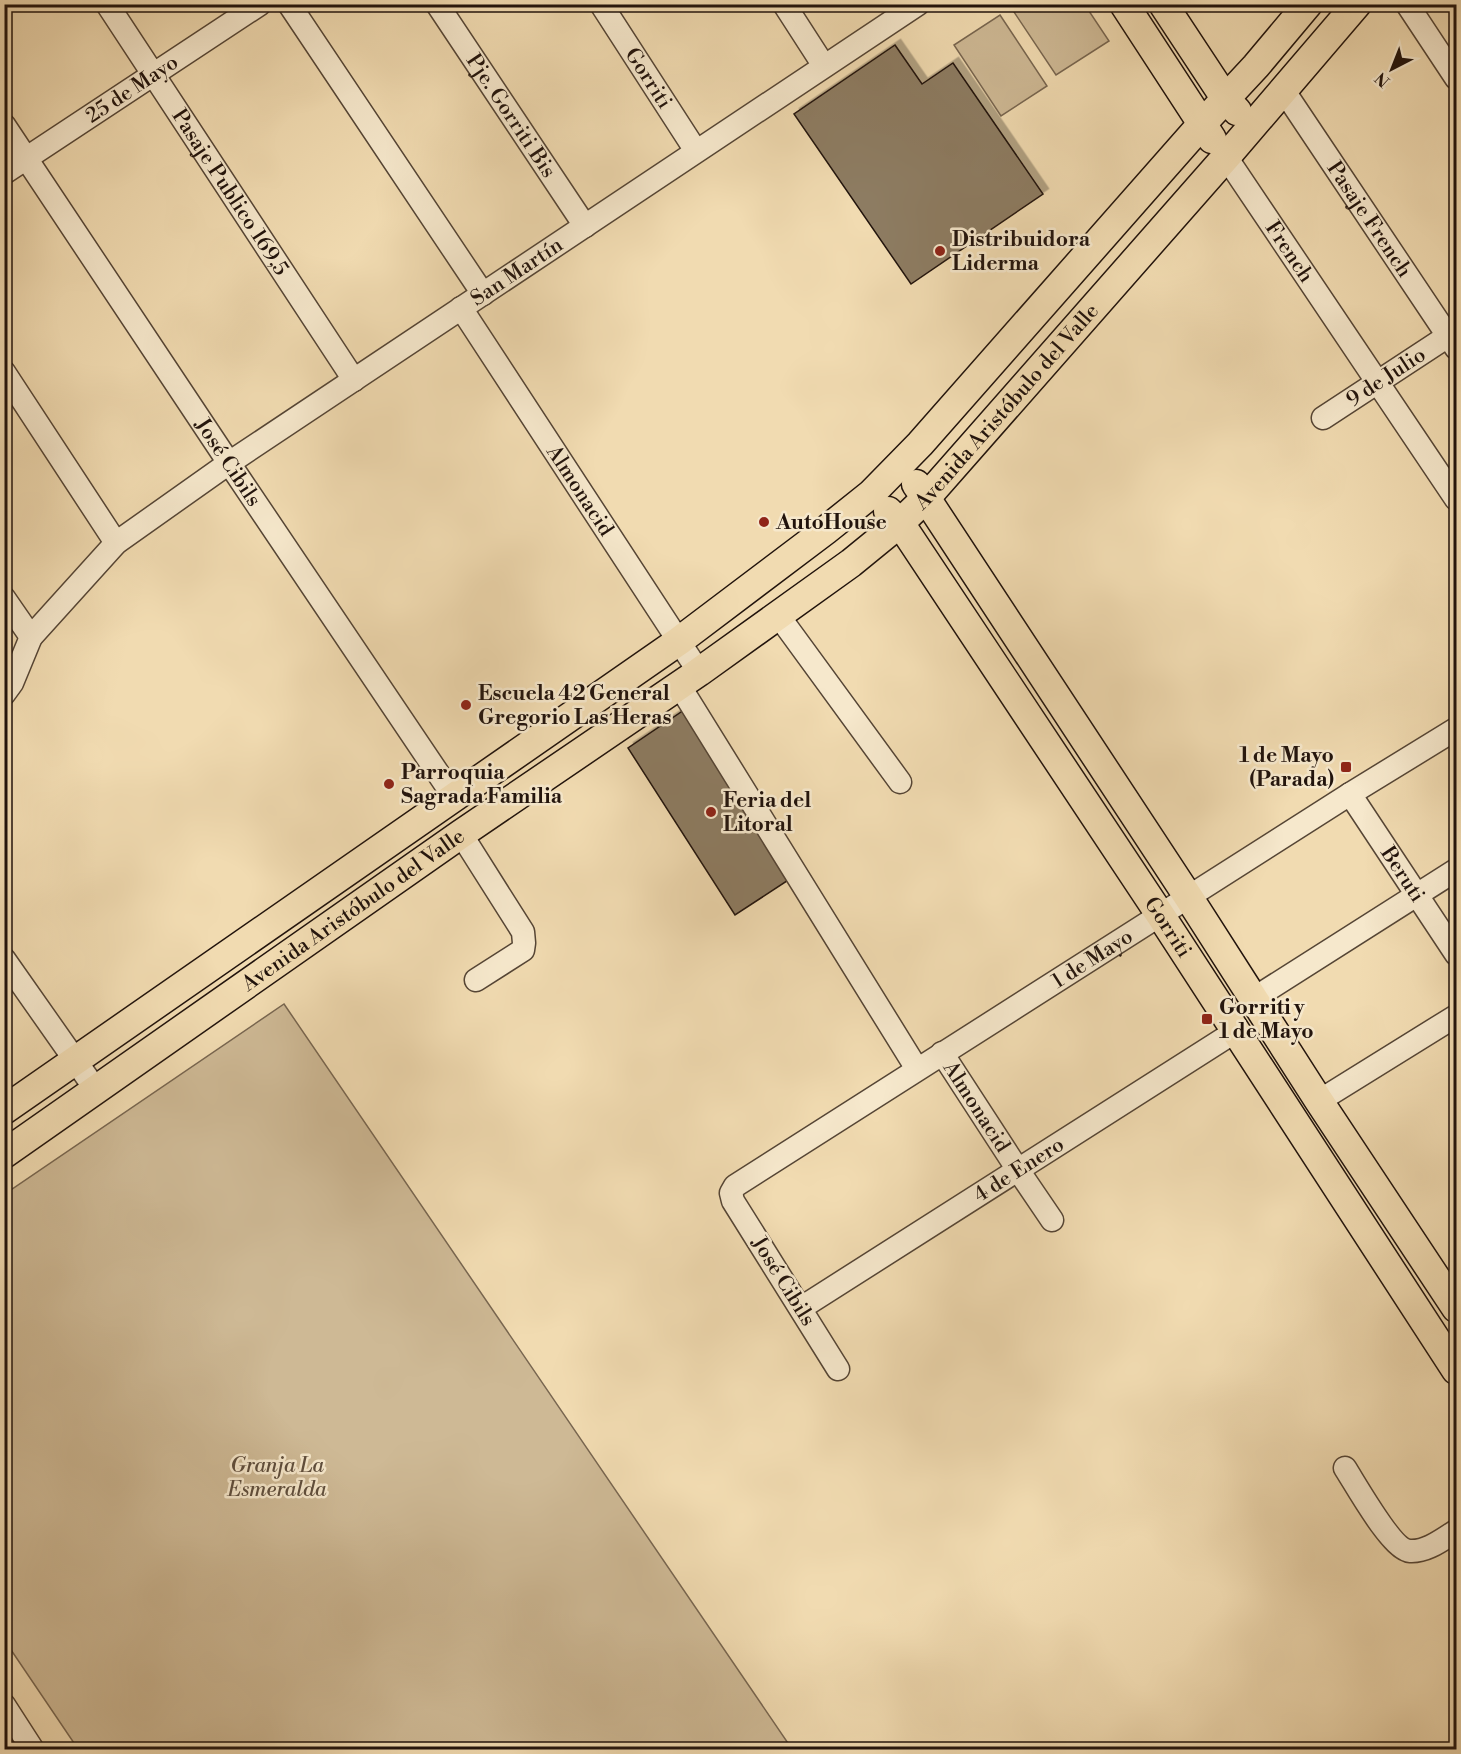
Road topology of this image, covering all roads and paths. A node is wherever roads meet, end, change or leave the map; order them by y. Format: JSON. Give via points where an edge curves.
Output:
{"nodes":[{"id":1,"x":107,"y":4,"type":"edge"},
{"id":2,"x":260,"y":4,"type":"edge"},
{"id":3,"x":289,"y":4,"type":"edge"},
{"id":4,"x":437,"y":4,"type":"edge"},
{"id":5,"x":600,"y":4,"type":"edge"},
{"id":6,"x":784,"y":4,"type":"edge"},
{"id":7,"x":918,"y":4,"type":"edge"},
{"id":8,"x":1124,"y":4,"type":"edge"},
{"id":9,"x":1163,"y":4,"type":"edge"},
{"id":10,"x":1308,"y":4,"type":"edge"},
{"id":11,"x":1357,"y":4,"type":"edge"},
{"id":12,"x":1407,"y":4,"type":"edge"},
{"id":13,"x":824,"y":66,"type":"junction"},
{"id":14,"x":153,"y":75,"type":"junction"},
{"id":15,"x":1456,"y":78,"type":"edge"},
{"id":16,"x":1284,"y":91,"type":"junction"},
{"id":17,"x":1225,"y":99,"type":"junction"},
{"id":18,"x":1202,"y":124,"type":"junction"},
{"id":19,"x":4,"y":125,"type":"edge"},
{"id":20,"x":1253,"y":126,"type":"junction"},
{"id":21,"x":696,"y":151,"type":"junction"},
{"id":22,"x":26,"y":158,"type":"junction"},
{"id":23,"x":1226,"y":158,"type":"junction"},
{"id":24,"x":4,"y":172,"type":"edge"},
{"id":25,"x":585,"y":226,"type":"junction"},
{"id":26,"x":483,"y":294,"type":"junction"},
{"id":27,"x":461,"y":308,"type":"junction"},
{"id":28,"x":1452,"y":342,"type":"edge"},
{"id":29,"x":4,"y":372,"type":"edge"},
{"id":30,"x":354,"y":380,"type":"junction"},
{"id":31,"x":1377,"y":382,"type":"junction"},
{"id":32,"x":1323,"y":418,"type":"dead end"},
{"id":33,"x":229,"y":463,"type":"junction"},
{"id":34,"x":901,"y":465,"type":"junction"},
{"id":35,"x":872,"y":494,"type":"junction"},
{"id":36,"x":926,"y":498,"type":"junction"},
{"id":37,"x":1456,"y":499,"type":"edge"},
{"id":38,"x":900,"y":523,"type":"junction"},
{"id":39,"x":117,"y":543,"type":"junction"},
{"id":40,"x":4,"y":597,"type":"edge"},
{"id":41,"x":778,"y":615,"type":"junction"},
{"id":42,"x":31,"y":637,"type":"junction"},
{"id":43,"x":679,"y":641,"type":"junction"},
{"id":44,"x":689,"y":678,"type":"junction"},
{"id":45,"x":4,"y":694,"type":"edge"},
{"id":46,"x":1456,"y":729,"type":"edge"},
{"id":47,"x":900,"y":782,"type":"dead end"},
{"id":48,"x":1350,"y":794,"type":"junction"},
{"id":49,"x":454,"y":797,"type":"junction"},
{"id":50,"x":461,"y":834,"type":"junction"},
{"id":51,"x":1456,"y":870,"type":"edge"},
{"id":52,"x":1417,"y":895,"type":"junction"},
{"id":53,"x":1189,"y":898,"type":"junction"},
{"id":54,"x":1161,"y":916,"type":"junction"},
{"id":55,"x":1456,"y":954,"type":"edge"},
{"id":56,"x":4,"y":959,"type":"edge"},
{"id":57,"x":476,"y":980,"type":"dead end"},
{"id":58,"x":1253,"y":999,"type":"junction"},
{"id":59,"x":1456,"y":1016,"type":"edge"},
{"id":60,"x":1236,"y":1031,"type":"junction"},
{"id":61,"x":942,"y":1053,"type":"junction"},
{"id":62,"x":76,"y":1060,"type":"junction"},
{"id":63,"x":917,"y":1069,"type":"junction"},
{"id":64,"x":96,"y":1090,"type":"junction"},
{"id":65,"x":1320,"y":1101,"type":"junction"},
{"id":66,"x":4,"y":1110,"type":"edge"},
{"id":67,"x":4,"y":1155,"type":"edge"},
{"id":68,"x":1017,"y":1170,"type":"junction"},
{"id":69,"x":731,"y":1193,"type":"joint"},
{"id":70,"x":1052,"y":1220,"type":"dead end"},
{"id":71,"x":801,"y":1308,"type":"junction"},
{"id":72,"x":1456,"y":1308,"type":"edge"},
{"id":73,"x":838,"y":1369,"type":"dead end"},
{"id":74,"x":1456,"y":1370,"type":"edge"},
{"id":75,"x":1345,"y":1468,"type":"dead end"},
{"id":76,"x":1456,"y":1531,"type":"edge"},
{"id":77,"x":4,"y":1705,"type":"edge"},
{"id":78,"x":33,"y":1749,"type":"edge"}],
"edges":[{"from":1,"to":14,"type":"street","name":"Pasaje Publico 169,5"},
{"from":2,"to":14,"type":"street","name":"25 de Mayo"},
{"from":3,"to":26,"type":"street"},
{"from":4,"to":25,"type":"street","name":"Pje. Gorriti Bis"},
{"from":5,"to":21,"type":"street","name":"Gorriti"},
{"from":6,"to":13,"type":"street"},
{"from":7,"to":13,"type":"street","name":"San Martín"},
{"from":8,"to":18,"type":"main road","name":"French"},
{"from":9,"to":17,"type":"main road"},
{"from":10,"to":17,"type":"main road","name":"Avenida Aristóbulo del Valle"},
{"from":11,"to":16,"type":"main road","name":"Avenida Aristóbulo del Valle"},
{"from":12,"to":15,"type":"street"},
{"from":13,"to":21,"type":"street","name":"San Martín"},
{"from":14,"to":22,"type":"street","name":"25 de Mayo"},
{"from":14,"to":30,"type":"street","name":"Pasaje Publico 169,5"},
{"from":16,"to":20,"type":"main road","name":"Avenida Aristóbulo del Valle"},
{"from":16,"to":28,"type":"street","name":"Pasaje French"},
{"from":17,"to":18,"type":"main road","name":"Avenida Aristóbulo del Valle"},
{"from":17,"to":20,"type":"main road"},
{"from":18,"to":23,"type":"main road","name":"French"},
{"from":18,"to":34,"type":"main road","name":"Avenida Aristóbulo del Valle"},
{"from":19,"to":22,"type":"street","name":"José Cibils"},
{"from":20,"to":23,"type":"main road","name":"Avenida Aristóbulo del Valle"},
{"from":21,"to":25,"type":"street","name":"San Martín"},
{"from":22,"to":24,"type":"street","name":"25 de Mayo"},
{"from":22,"to":33,"type":"street","name":"José Cibils"},
{"from":23,"to":31,"type":"street","name":"French"},
{"from":23,"to":36,"type":"main road","name":"Avenida Aristóbulo del Valle"},
{"from":25,"to":26,"type":"street","name":"San Martín"},
{"from":26,"to":27,"type":"street","name":"San Martín"},
{"from":27,"to":30,"type":"street","name":"San Martín"},
{"from":27,"to":43,"type":"street","name":"Almonacid"},
{"from":28,"to":31,"type":"street","name":"9 de Julio"},
{"from":29,"to":39,"type":"street"},
{"from":30,"to":33,"type":"street","name":"San Martín"},
{"from":31,"to":32,"type":"street","name":"9 de Julio"},
{"from":31,"to":37,"type":"street","name":"French"},
{"from":33,"to":39,"type":"street","name":"San Martín"},
{"from":33,"to":49,"type":"street","name":"José Cibils"},
{"from":34,"to":35,"type":"main road","name":"Avenida Aristóbulo del Valle"},
{"from":34,"to":36,"type":"main road","name":"Gorriti"},
{"from":35,"to":38,"type":"main road","name":"Gorriti"},
{"from":35,"to":43,"type":"main road","name":"Avenida Aristóbulo del Valle"},
{"from":36,"to":38,"type":"main road","name":"Avenida Aristóbulo del Valle"},
{"from":36,"to":53,"type":"main road","name":"Gorriti"},
{"from":38,"to":41,"type":"main road","name":"Avenida Aristóbulo del Valle"},
{"from":38,"to":54,"type":"main road","name":"Gorriti"},
{"from":39,"to":42,"type":"street","name":"San Martín"},
{"from":40,"to":42,"type":"street"},
{"from":41,"to":44,"type":"main road","name":"Avenida Aristóbulo del Valle"},
{"from":41,"to":47,"type":"street"},
{"from":42,"to":45,"type":"street"},
{"from":43,"to":44,"type":"street","name":"Almonacid"},
{"from":43,"to":49,"type":"main road","name":"Avenida Aristóbulo del Valle"},
{"from":44,"to":50,"type":"main road","name":"Avenida Aristóbulo del Valle"},
{"from":44,"to":63,"type":"street","name":"Almonacid"},
{"from":46,"to":48,"type":"street","name":"1 de Mayo"},
{"from":48,"to":52,"type":"street","name":"Beruti"},
{"from":48,"to":53,"type":"street","name":"1 de Mayo"},
{"from":49,"to":62,"type":"main road","name":"Avenida Aristóbulo del Valle"},
{"from":50,"to":57,"type":"street","via":[[523,932],[523,950]]},
{"from":50,"to":64,"type":"main road","name":"Avenida Aristóbulo del Valle"},
{"from":51,"to":52,"type":"street"},
{"from":52,"to":55,"type":"street","name":"Beruti"},
{"from":52,"to":58,"type":"street"},
{"from":53,"to":54,"type":"street","name":"1 de Mayo"},
{"from":53,"to":58,"type":"main road","name":"Gorriti"},
{"from":54,"to":60,"type":"main road","name":"Gorriti"},
{"from":54,"to":61,"type":"street","name":"1 de Mayo"},
{"from":56,"to":62,"type":"street"},
{"from":58,"to":65,"type":"main road","name":"Gorriti"},
{"from":59,"to":65,"type":"street"},
{"from":60,"to":68,"type":"street","name":"4 de Enero"},
{"from":60,"to":74,"type":"main road","name":"Gorriti"},
{"from":61,"to":63,"type":"street","name":"1 de Mayo"},
{"from":61,"to":68,"type":"street","name":"Almonacid"},
{"from":62,"to":64,"type":"street"},
{"from":62,"to":66,"type":"main road","name":"Avenida Aristóbulo del Valle"},
{"from":63,"to":69,"type":"street","name":"1 de Mayo","via":[[735,1186]]},
{"from":64,"to":67,"type":"main road","name":"Avenida Aristóbulo del Valle"},
{"from":65,"to":72,"type":"main road","name":"Gorriti"},
{"from":68,"to":70,"type":"street","name":"Almonacid"},
{"from":68,"to":71,"type":"street","name":"4 de Enero"},
{"from":69,"to":71,"type":"street","name":"José Cibils"},
{"from":71,"to":73,"type":"street","name":"José Cibils"},
{"from":75,"to":76,"type":"street","via":[[1388,1535],[1406,1551],[1422,1550]]},
{"from":77,"to":78,"type":"street"}]}
